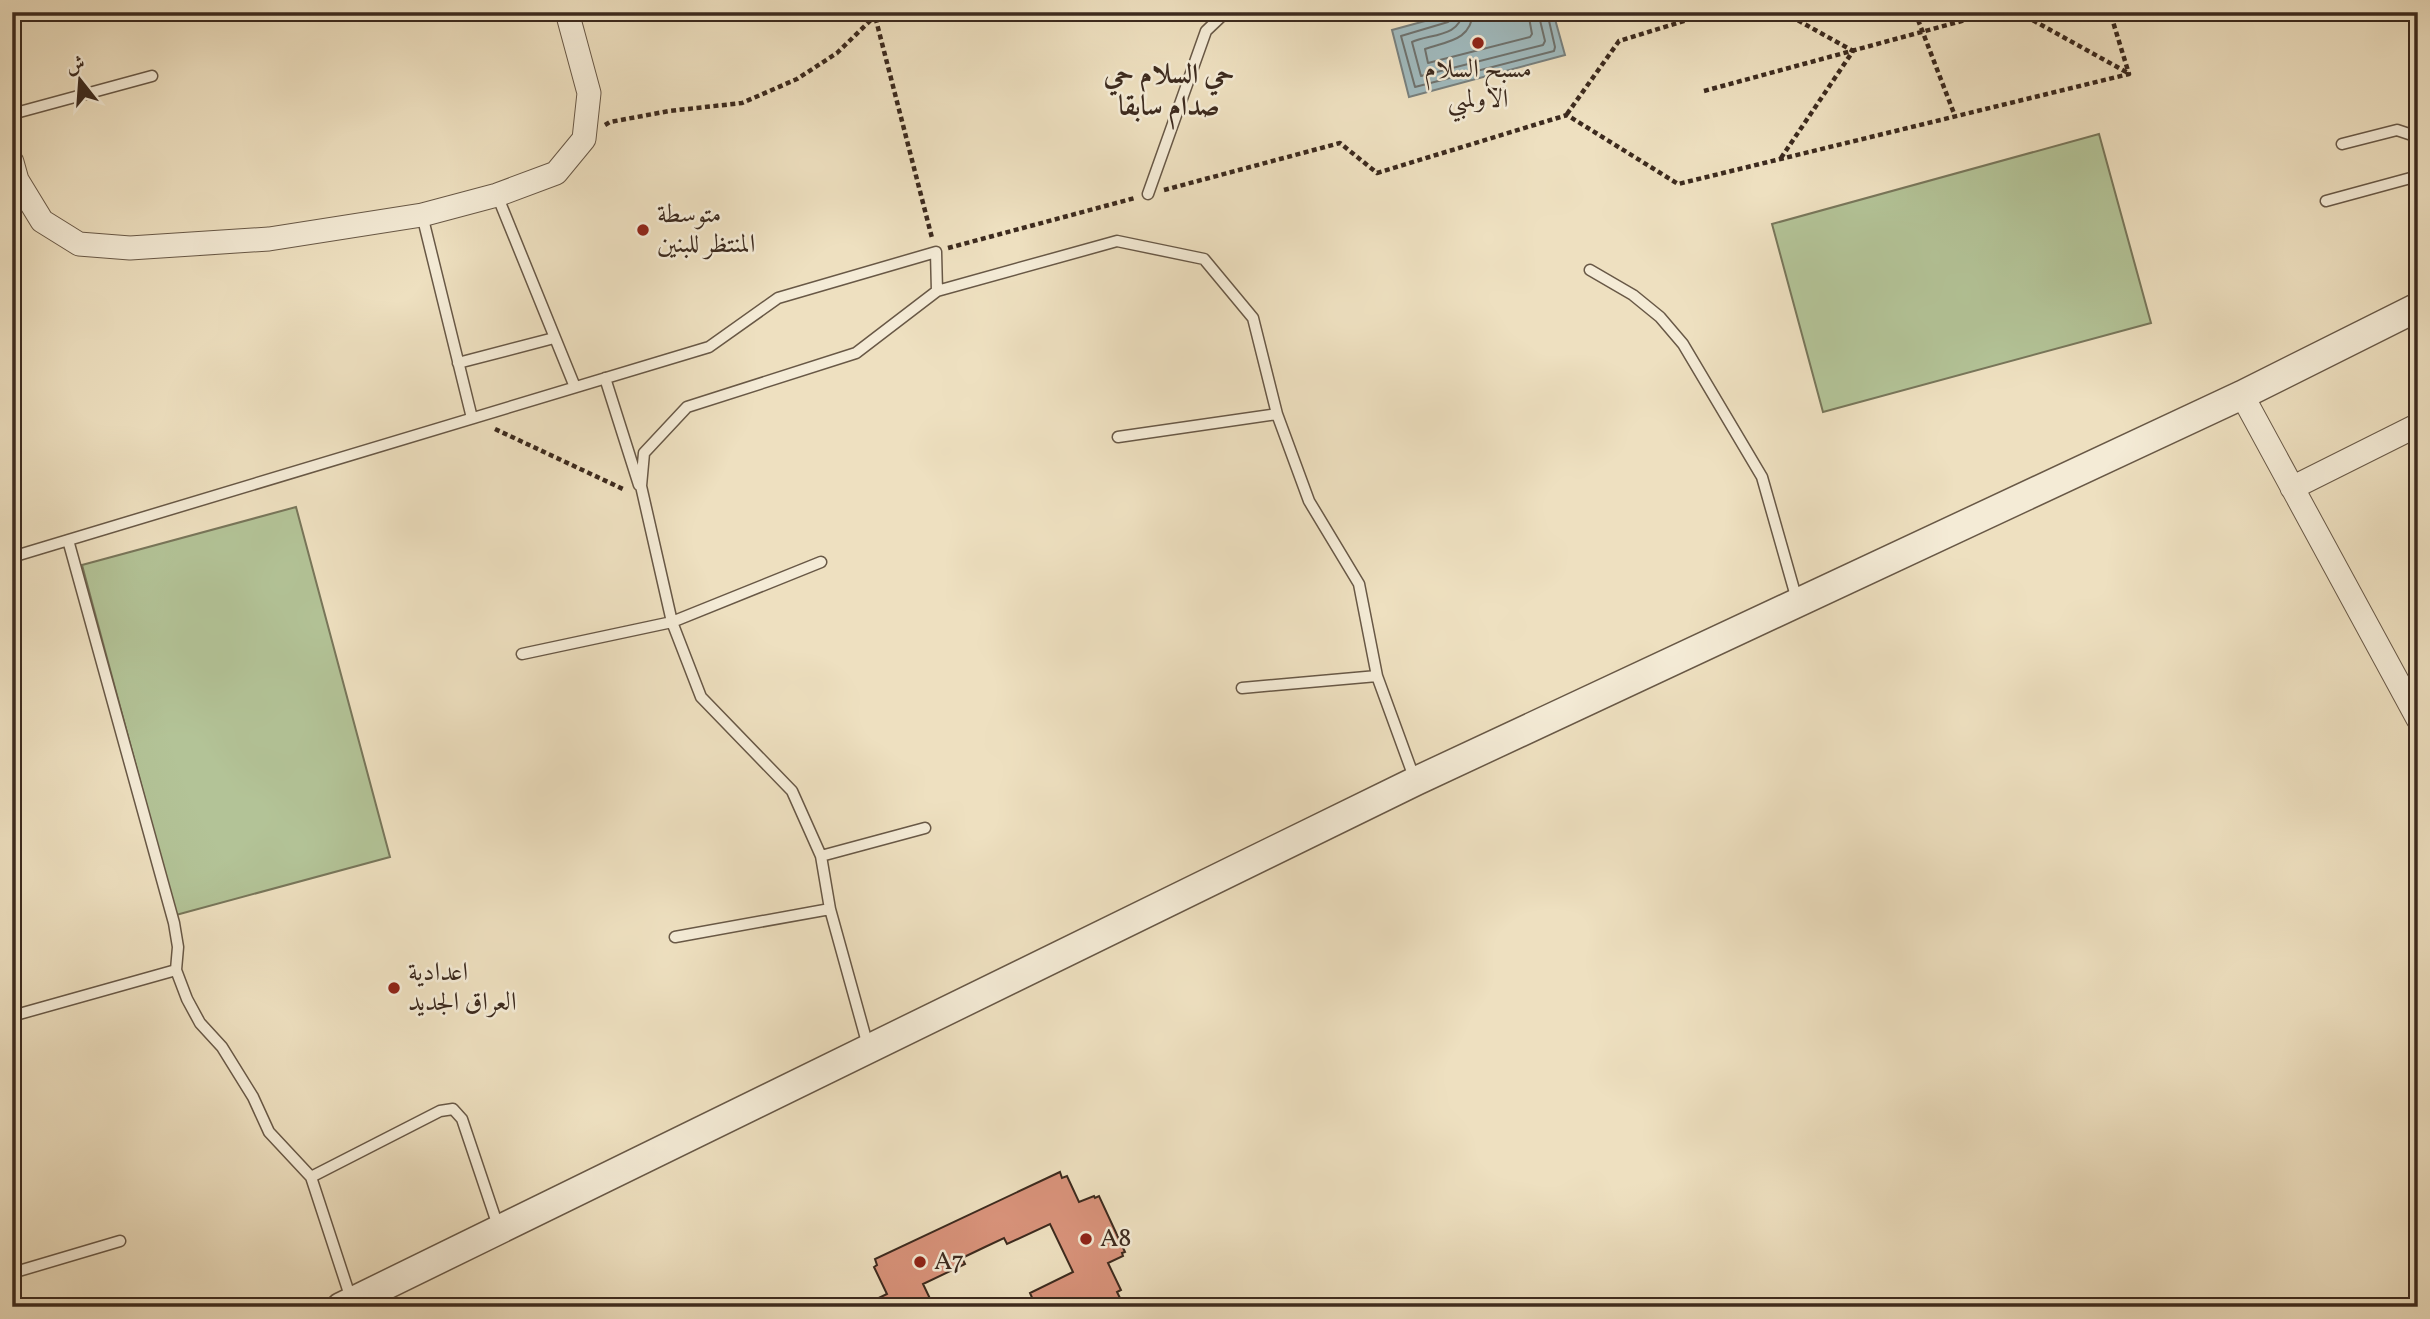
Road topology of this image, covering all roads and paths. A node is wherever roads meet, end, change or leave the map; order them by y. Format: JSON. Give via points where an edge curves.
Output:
{"nodes":[{"id":1,"x":567,"y":12,"type":"edge"},
{"id":2,"x":1226,"y":12,"type":"edge"},
{"id":3,"x":1713,"y":12,"type":"edge"},
{"id":4,"x":1783,"y":12,"type":"edge"},
{"id":5,"x":1915,"y":12,"type":"edge"},
{"id":6,"x":1995,"y":12,"type":"edge"},
{"id":7,"x":2018,"y":12,"type":"edge"},
{"id":8,"x":2110,"y":12,"type":"edge"},
{"id":9,"x":877,"y":13,"type":"edge"},
{"id":10,"x":1921,"y":33,"type":"junction"},
{"id":11,"x":1853,"y":51,"type":"junction"},
{"id":12,"x":2129,"y":74,"type":"junction"},
{"id":13,"x":152,"y":76,"type":"dead end"},
{"id":14,"x":1704,"y":91,"type":"dead end"},
{"id":15,"x":12,"y":114,"type":"edge"},
{"id":16,"x":1567,"y":114,"type":"junction"},
{"id":17,"x":1955,"y":116,"type":"junction"},
{"id":18,"x":2418,"y":137,"type":"edge"},
{"id":19,"x":584,"y":139,"type":"junction"},
{"id":20,"x":2342,"y":144,"type":"dead end"},
{"id":21,"x":1781,"y":159,"type":"junction"},
{"id":22,"x":12,"y":162,"type":"edge"},
{"id":23,"x":2418,"y":176,"type":"edge"},
{"id":24,"x":1148,"y":194,"type":"junction"},
{"id":25,"x":497,"y":195,"type":"junction"},
{"id":26,"x":2326,"y":201,"type":"dead end"},
{"id":27,"x":422,"y":215,"type":"junction"},
{"id":28,"x":936,"y":251,"type":"junction"},
{"id":29,"x":1590,"y":270,"type":"dead end"},
{"id":30,"x":937,"y":291,"type":"junction"},
{"id":31,"x":2418,"y":307,"type":"edge"},
{"id":32,"x":554,"y":338,"type":"junction"},
{"id":33,"x":458,"y":363,"type":"junction"},
{"id":34,"x":605,"y":378,"type":"junction"},
{"id":35,"x":575,"y":387,"type":"junction"},
{"id":36,"x":2242,"y":394,"type":"junction"},
{"id":37,"x":1278,"y":414,"type":"junction"},
{"id":38,"x":472,"y":418,"type":"junction"},
{"id":39,"x":2418,"y":425,"type":"edge"},
{"id":40,"x":1118,"y":437,"type":"dead end"},
{"id":41,"x":2292,"y":488,"type":"junction"},
{"id":42,"x":643,"y":498,"type":"junction"},
{"id":43,"x":68,"y":540,"type":"junction"},
{"id":44,"x":12,"y":557,"type":"edge"},
{"id":45,"x":821,"y":562,"type":"dead end"},
{"id":46,"x":1797,"y":603,"type":"junction"},
{"id":47,"x":671,"y":622,"type":"junction"},
{"id":48,"x":522,"y":653,"type":"dead end"},
{"id":49,"x":1377,"y":676,"type":"junction"},
{"id":50,"x":1242,"y":688,"type":"dead end"},
{"id":51,"x":2418,"y":719,"type":"edge"},
{"id":52,"x":1416,"y":781,"type":"junction"},
{"id":53,"x":925,"y":828,"type":"dead end"},
{"id":54,"x":821,"y":856,"type":"junction"},
{"id":55,"x":830,"y":909,"type":"junction"},
{"id":56,"x":675,"y":937,"type":"dead end"},
{"id":57,"x":176,"y":970,"type":"junction"},
{"id":58,"x":12,"y":1016,"type":"edge"},
{"id":59,"x":869,"y":1049,"type":"junction"},
{"id":60,"x":311,"y":1177,"type":"junction"},
{"id":61,"x":499,"y":1229,"type":"junction"},
{"id":62,"x":120,"y":1241,"type":"dead end"},
{"id":63,"x":12,"y":1273,"type":"edge"},
{"id":64,"x":12,"y":1300,"type":"edge"},
{"id":65,"x":347,"y":1304,"type":"edge"},
{"id":66,"x":14,"y":1307,"type":"edge"}],
"edges":[{"from":1,"to":19,"type":"street","via":[[589,93]]},
{"from":2,"to":24,"type":"lane","via":[[1206,31]]},
{"from":3,"to":16,"type":"path","via":[[1619,41]]},
{"from":4,"to":11,"type":"path"},
{"from":5,"to":10,"type":"path"},
{"from":6,"to":10,"type":"path"},
{"from":7,"to":12,"type":"path"},
{"from":8,"to":12,"type":"path"},
{"from":9,"to":19,"type":"path","via":[[838,53],[797,79],[742,103],[610,122]]},
{"from":9,"to":28,"type":"path"},
{"from":10,"to":11,"type":"path"},
{"from":10,"to":17,"type":"path"},
{"from":11,"to":14,"type":"path"},
{"from":11,"to":21,"type":"path"},
{"from":12,"to":17,"type":"path"},
{"from":13,"to":15,"type":"lane"},
{"from":16,"to":21,"type":"path","via":[[1678,184]]},
{"from":16,"to":24,"type":"path","via":[[1377,173],[1340,143]]},
{"from":17,"to":21,"type":"path"},
{"from":18,"to":20,"type":"lane","via":[[2397,130]]},
{"from":19,"to":25,"type":"street","via":[[556,173]]},
{"from":22,"to":27,"type":"street","via":[[17,180],[42,221],[79,244],[130,248],[269,239]]},
{"from":23,"to":26,"type":"lane"},
{"from":24,"to":28,"type":"path"},
{"from":25,"to":27,"type":"street"},
{"from":25,"to":32,"type":"lane"},
{"from":27,"to":33,"type":"lane"},
{"from":28,"to":30,"type":"lane"},
{"from":28,"to":34,"type":"lane","via":[[778,298],[709,347]]},
{"from":29,"to":46,"type":"lane","via":[[1633,295],[1683,344],[1762,477]]},
{"from":30,"to":37,"type":"lane","via":[[1117,241],[1204,259],[1253,318]]},
{"from":30,"to":42,"type":"lane","via":[[856,354],[687,407],[644,453]]},
{"from":31,"to":36,"type":"street"},
{"from":32,"to":33,"type":"lane"},
{"from":32,"to":35,"type":"lane"},
{"from":33,"to":38,"type":"lane"},
{"from":34,"to":35,"type":"lane"},
{"from":34,"to":42,"type":"lane"},
{"from":35,"to":38,"type":"lane"},
{"from":36,"to":41,"type":"street"},
{"from":36,"to":46,"type":"street"},
{"from":37,"to":40,"type":"lane"},
{"from":37,"to":49,"type":"lane","via":[[1309,501],[1359,583]]},
{"from":38,"to":42,"type":"path"},
{"from":38,"to":43,"type":"lane"},
{"from":39,"to":41,"type":"street"},
{"from":41,"to":51,"type":"street"},
{"from":42,"to":47,"type":"lane"},
{"from":43,"to":44,"type":"lane"},
{"from":43,"to":57,"type":"lane","via":[[174,923]]},
{"from":45,"to":47,"type":"lane"},
{"from":46,"to":52,"type":"street"},
{"from":47,"to":48,"type":"lane"},
{"from":47,"to":54,"type":"lane","via":[[701,697],[792,791]]},
{"from":49,"to":50,"type":"lane"},
{"from":49,"to":52,"type":"lane"},
{"from":52,"to":59,"type":"street"},
{"from":53,"to":54,"type":"lane"},
{"from":54,"to":55,"type":"lane"},
{"from":55,"to":56,"type":"lane"},
{"from":55,"to":59,"type":"lane"},
{"from":57,"to":58,"type":"lane"},
{"from":57,"to":60,"type":"lane","via":[[200,1023],[222,1047],[269,1132]]},
{"from":59,"to":61,"type":"street"},
{"from":60,"to":61,"type":"lane","via":[[440,1111],[453,1109],[462,1119]]},
{"from":60,"to":65,"type":"lane"},
{"from":61,"to":65,"type":"street"},
{"from":62,"to":63,"type":"lane"},
{"from":64,"to":66,"type":"lane"}]}
